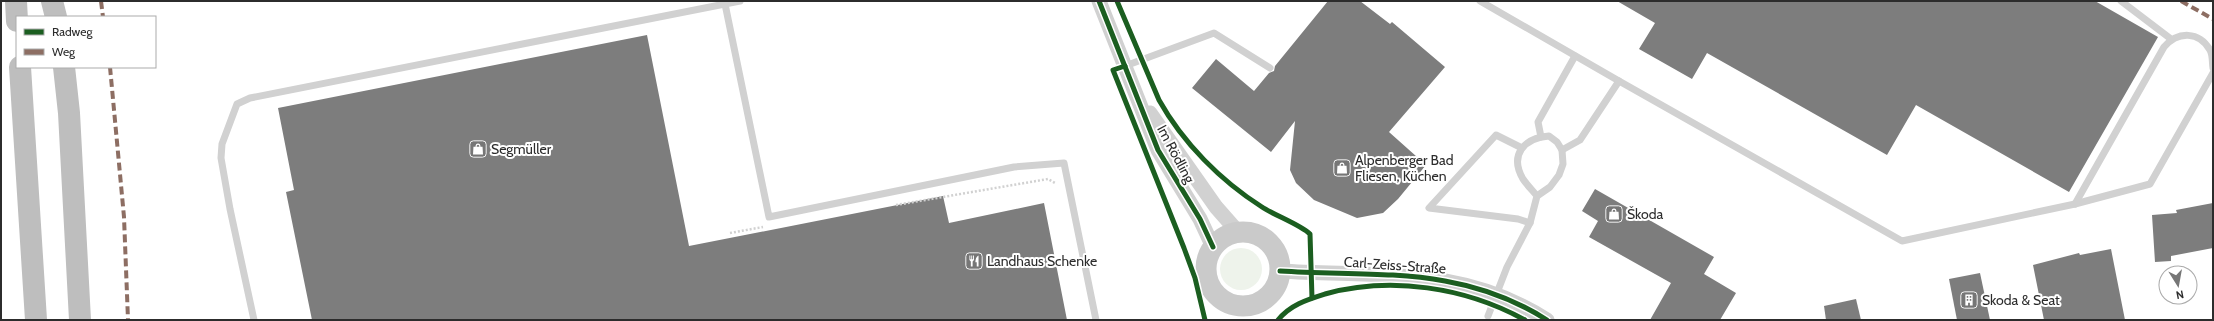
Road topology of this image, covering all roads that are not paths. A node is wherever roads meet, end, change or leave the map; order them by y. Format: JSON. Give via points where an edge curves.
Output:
{"nodes":[{"id":1,"x":16,"y":1,"type":"edge"},
{"id":2,"x":52,"y":1,"type":"edge"},
{"id":3,"x":740,"y":1,"type":"edge"},
{"id":4,"x":1099,"y":1,"type":"edge"},
{"id":5,"x":1480,"y":1,"type":"edge"},
{"id":6,"x":2121,"y":1,"type":"edge"},
{"id":7,"x":725,"y":4,"type":"junction"},
{"id":8,"x":17,"y":16,"type":"edge"},
{"id":9,"x":56,"y":16,"type":"edge"},
{"id":10,"x":2171,"y":39,"type":"junction"},
{"id":11,"x":1575,"y":56,"type":"junction"},
{"id":12,"x":1125,"y":66,"type":"junction"},
{"id":13,"x":20,"y":68,"type":"edge"},
{"id":14,"x":64,"y":68,"type":"edge"},
{"id":15,"x":1270,"y":68,"type":"dead end"},
{"id":16,"x":2213,"y":68,"type":"edge"},
{"id":17,"x":2213,"y":73,"type":"edge"},
{"id":18,"x":1619,"y":81,"type":"junction"},
{"id":19,"x":1137,"y":95,"type":"junction"},
{"id":20,"x":1541,"y":137,"type":"junction"},
{"id":21,"x":1522,"y":148,"type":"junction"},
{"id":22,"x":1562,"y":150,"type":"junction"},
{"id":23,"x":1537,"y":196,"type":"junction"},
{"id":24,"x":2075,"y":204,"type":"junction"},
{"id":25,"x":1530,"y":223,"type":"junction"},
{"id":26,"x":1238,"y":232,"type":"junction"},
{"id":27,"x":1213,"y":247,"type":"junction"},
{"id":28,"x":1280,"y":272,"type":"junction"},
{"id":29,"x":1497,"y":295,"type":"junction"},
{"id":30,"x":1228,"y":311,"type":"edge"},
{"id":31,"x":1254,"y":312,"type":"edge"},
{"id":32,"x":1489,"y":319,"type":"edge"},
{"id":33,"x":36,"y":320,"type":"edge"},
{"id":34,"x":80,"y":320,"type":"edge"},
{"id":35,"x":254,"y":320,"type":"edge"},
{"id":36,"x":1096,"y":320,"type":"edge"},
{"id":37,"x":1547,"y":320,"type":"edge"}],
"edges":[{"from":1,"to":8,"type":"highway"},
{"from":2,"to":9,"type":"highway"},
{"from":3,"to":7,"type":"lane"},
{"from":4,"to":12,"type":"street","name":"Im Rödling"},
{"from":5,"to":11,"type":"lane"},
{"from":6,"to":10,"type":"lane"},
{"from":7,"to":35,"type":"lane","via":[[250,98],[237,104],[222,144],[221,158]]},
{"from":7,"to":36,"type":"lane","via":[[769,217],[1014,167],[1064,163]]},
{"from":10,"to":16,"type":"lane","via":[[2185,34],[2202,38],[2211,51]]},
{"from":10,"to":24,"type":"lane","via":[[2164,47]]},
{"from":11,"to":18,"type":"lane"},
{"from":11,"to":20,"type":"lane","via":[[1538,122]]},
{"from":12,"to":15,"type":"lane","via":[[1214,33]]},
{"from":12,"to":19,"type":"street","name":"Im Rödling"},
{"from":13,"to":33,"type":"highway"},
{"from":14,"to":34,"type":"highway","via":[[69,113]]},
{"from":17,"to":24,"type":"lane","via":[[2150,184]]},
{"from":18,"to":22,"type":"lane","via":[[1580,140]]},
{"from":18,"to":24,"type":"lane","via":[[1902,241]]},
{"from":19,"to":26,"type":"street","name":"Im Rödling","via":[[1216,207]]},
{"from":19,"to":27,"type":"street","name":"Im Rödling","via":[[1158,150],[1200,220]]},
{"from":20,"to":21,"type":"lane","via":[[1531,139]]},
{"from":20,"to":22,"type":"lane","via":[[1549,136]]},
{"from":21,"to":23,"type":"lane","via":[[1518,165],[1523,179]]},
{"from":21,"to":25,"type":"lane","via":[[1496,135],[1429,208],[1518,219]]},
{"from":22,"to":23,"type":"lane","via":[[1563,164],[1559,175],[1550,187]]},
{"from":23,"to":25,"type":"lane"},
{"from":25,"to":29,"type":"lane","via":[[1506,268]]},
{"from":26,"to":27,"type":"street","via":[[1220,240]]},
{"from":26,"to":28,"type":"street","via":[[1257,234],[1272,245],[1277,253]]},
{"from":27,"to":30,"type":"street","via":[[1208,256],[1206,278]]},
{"from":28,"to":29,"type":"street","name":"Carl-Zeiss-Straße","via":[[1424,276],[1459,283]]},
{"from":28,"to":31,"type":"street","via":[[1273,291]]},
{"from":29,"to":32,"type":"lane"},
{"from":29,"to":37,"type":"street","name":"Carl-Zeiss-Straße"},
{"from":30,"to":31,"type":"street","via":[[1241,306]]}]}
